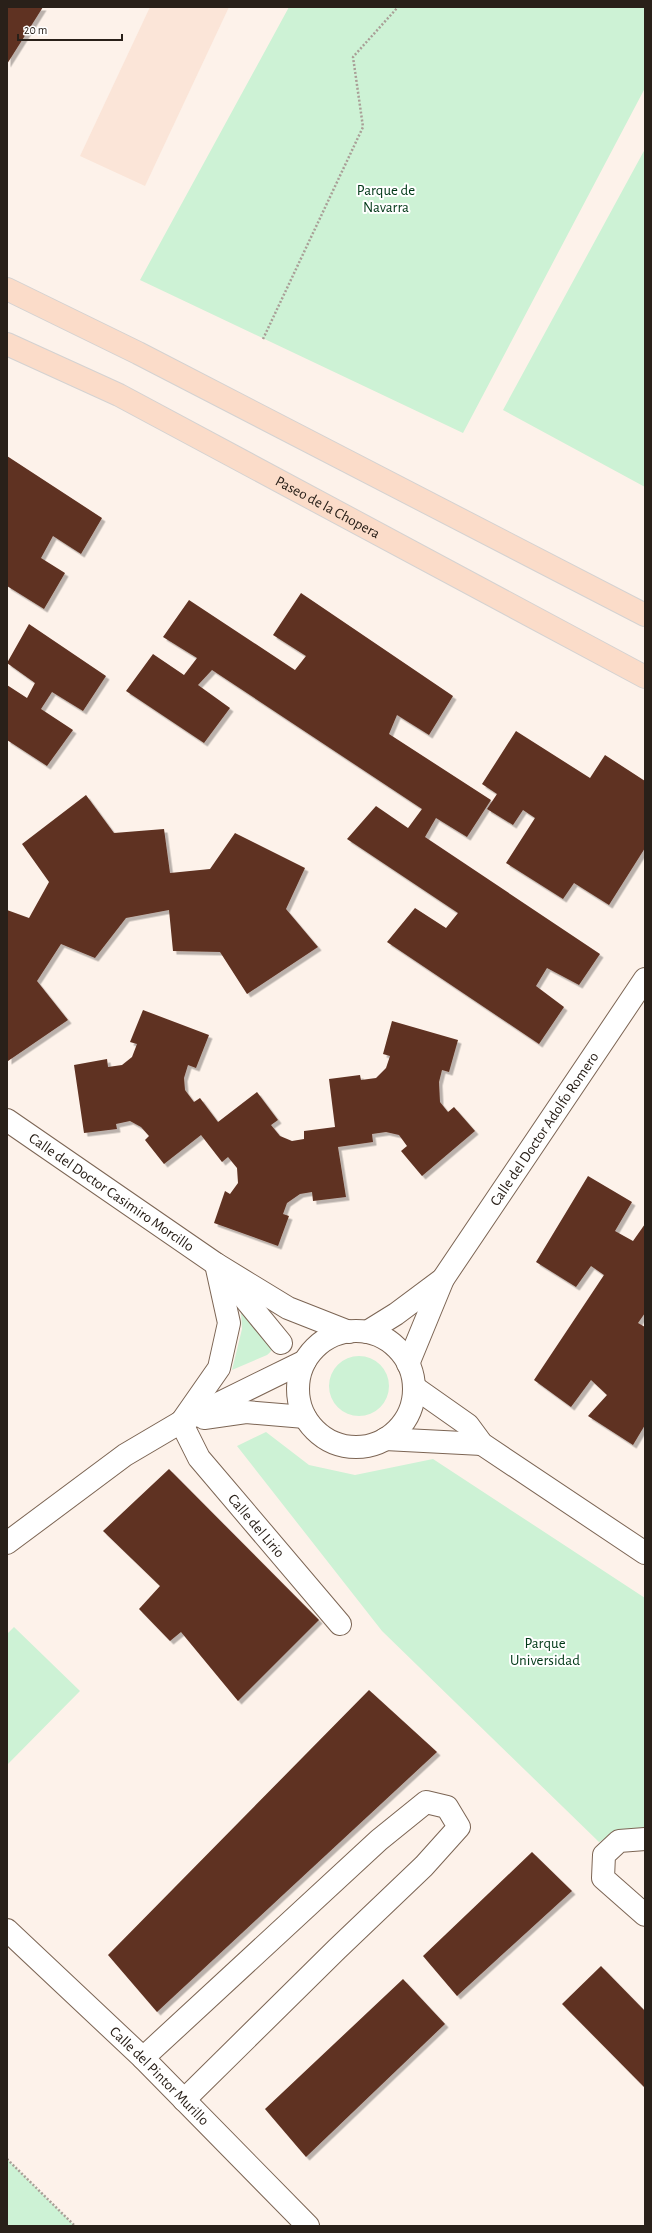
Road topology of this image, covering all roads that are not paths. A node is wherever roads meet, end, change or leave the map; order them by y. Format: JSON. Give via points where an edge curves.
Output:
{"nodes":[{"id":1,"x":7,"y":289,"type":"edge"},
{"id":2,"x":7,"y":344,"type":"edge"},
{"id":3,"x":645,"y":615,"type":"edge"},
{"id":4,"x":645,"y":677,"type":"edge"},
{"id":5,"x":645,"y":979,"type":"edge"},
{"id":6,"x":7,"y":1120,"type":"edge"},
{"id":7,"x":32,"y":1136,"type":"junction"},
{"id":8,"x":7,"y":1138,"type":"edge"},
{"id":9,"x":216,"y":1264,"type":"junction"},
{"id":10,"x":443,"y":1279,"type":"junction"},
{"id":11,"x":358,"y":1332,"type":"junction"},
{"id":12,"x":281,"y":1343,"type":"dead end"},
{"id":13,"x":305,"y":1361,"type":"junction"},
{"id":14,"x":408,"y":1364,"type":"junction"},
{"id":15,"x":414,"y":1387,"type":"junction"},
{"id":16,"x":305,"y":1417,"type":"junction"},
{"id":17,"x":181,"y":1422,"type":"junction"},
{"id":18,"x":385,"y":1439,"type":"junction"},
{"id":19,"x":482,"y":1444,"type":"junction"},
{"id":20,"x":7,"y":1543,"type":"edge"},
{"id":21,"x":645,"y":1553,"type":"edge"},
{"id":22,"x":340,"y":1624,"type":"dead end"},
{"id":23,"x":645,"y":1839,"type":"edge"},
{"id":24,"x":645,"y":1914,"type":"edge"},
{"id":25,"x":7,"y":1930,"type":"edge"},
{"id":26,"x":143,"y":2058,"type":"junction"},
{"id":27,"x":184,"y":2100,"type":"junction"},
{"id":28,"x":308,"y":2226,"type":"edge"}],
"edges":[{"from":1,"to":3,"type":"main road","via":[[138,353]]},
{"from":2,"to":4,"type":"main road","name":"Paseo de la Chopera","via":[[119,395]]},
{"from":5,"to":10,"type":"street","name":"Calle del Doctor Adolfo Romero"},
{"from":6,"to":7,"type":"street","name":"Calle del Doctor Casimiro Morcillo"},
{"from":7,"to":8,"type":"street"},
{"from":7,"to":9,"type":"street","name":"Calle del Doctor Casimiro Morcillo"},
{"from":9,"to":11,"type":"street","name":"Calle del Doctor Casimiro Morcillo","via":[[288,1308]]},
{"from":9,"to":12,"type":"street","name":"Calle del Doctor Casimiro Morcillo"},
{"from":9,"to":17,"type":"street","via":[[229,1322],[219,1368]]},
{"from":10,"to":11,"type":"street","name":"Calle del Doctor Adolfo Romero","via":[[396,1314]]},
{"from":10,"to":14,"type":"street","name":"Calle del Doctor Adolfo Romero"},
{"from":11,"to":13,"type":"street","via":[[333,1336],[319,1344]]},
{"from":11,"to":14,"type":"street","via":[[388,1342],[398,1349]]},
{"from":13,"to":16,"type":"street","via":[[298,1380],[299,1399]]},
{"from":13,"to":17,"type":"street"},
{"from":14,"to":15,"type":"street"},
{"from":15,"to":18,"type":"street","via":[[407,1417],[397,1430]]},
{"from":15,"to":19,"type":"street","via":[[468,1426]]},
{"from":16,"to":17,"type":"street","via":[[246,1412]]},
{"from":16,"to":18,"type":"street","via":[[317,1432],[332,1442],[349,1447],[368,1446]]},
{"from":17,"to":20,"type":"street","via":[[125,1455]]},
{"from":17,"to":22,"type":"street","name":"Calle del Lirio","via":[[199,1458]]},
{"from":18,"to":19,"type":"street"},
{"from":19,"to":21,"type":"street"},
{"from":23,"to":24,"type":"street","via":[[619,1841],[604,1855],[603,1878]]},
{"from":25,"to":26,"type":"street","name":"Calle del Pintor Murillo"},
{"from":26,"to":27,"type":"street","name":"Calle del Pintor Murillo"},
{"from":26,"to":27,"type":"street","via":[[379,1840],[426,1802],[447,1807],[459,1827],[434,1855]]},
{"from":27,"to":28,"type":"street","name":"Calle del Pintor Murillo"}]}
